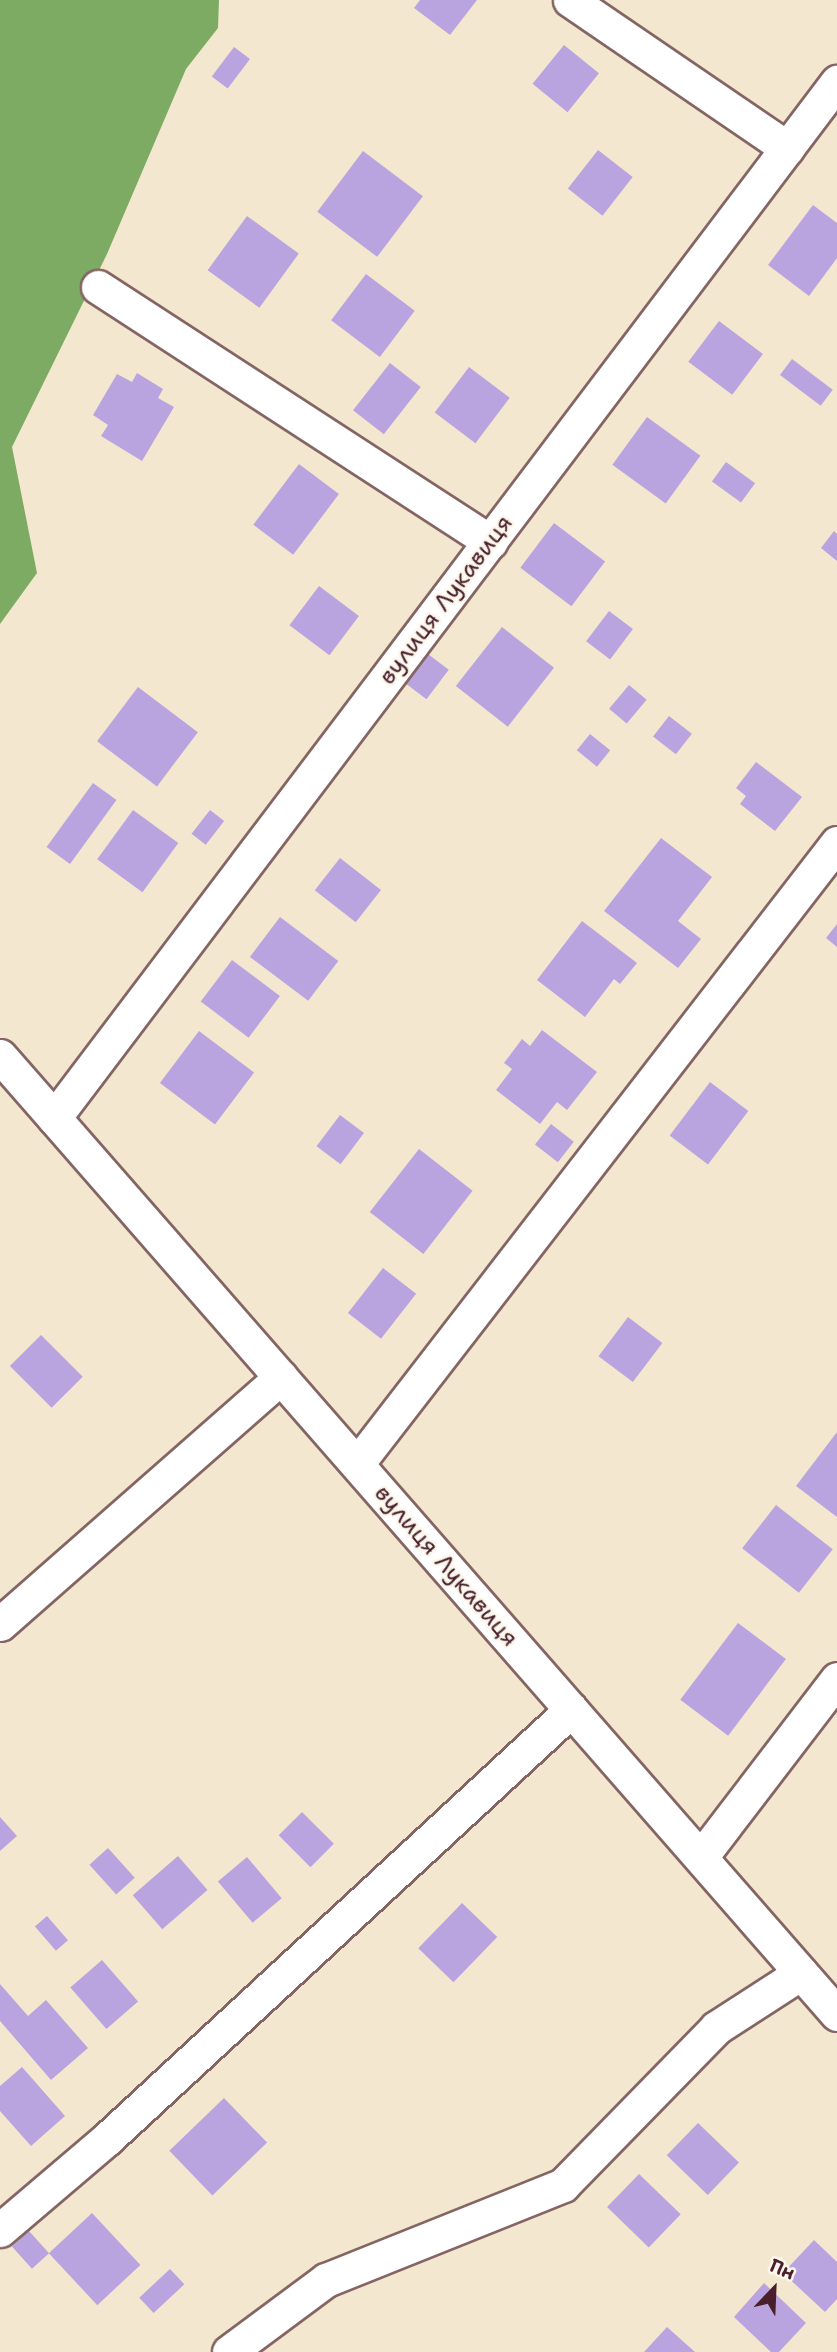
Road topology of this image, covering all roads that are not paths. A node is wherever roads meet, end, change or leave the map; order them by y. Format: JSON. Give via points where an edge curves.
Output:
{"nodes":[{"id":1,"x":570,"y":0,"type":"edge"},
{"id":2,"x":837,"y":82,"type":"edge"},
{"id":3,"x":787,"y":148,"type":"junction"},
{"id":4,"x":98,"y":286,"type":"dead end"},
{"id":5,"x":490,"y":542,"type":"junction"},
{"id":6,"x":837,"y":843,"type":"edge"},
{"id":7,"x":0,"y":1056,"type":"edge"},
{"id":8,"x":54,"y":1118,"type":"junction"},
{"id":9,"x":281,"y":1377,"type":"junction"},
{"id":10,"x":357,"y":1464,"type":"junction"},
{"id":11,"x":0,"y":1624,"type":"edge"},
{"id":12,"x":837,"y":1679,"type":"edge"},
{"id":13,"x":571,"y":1710,"type":"junction"},
{"id":14,"x":701,"y":1857,"type":"junction"},
{"id":15,"x":801,"y":1973,"type":"junction"},
{"id":16,"x":837,"y":2014,"type":"edge"},
{"id":17,"x":0,"y":2230,"type":"edge"},
{"id":18,"x":229,"y":2352,"type":"edge"}],
"edges":[{"from":1,"to":3,"type":"street"},
{"from":2,"to":3,"type":"street","name":"вулиця Лукавиця"},
{"from":3,"to":5,"type":"street","name":"вулиця Лукавиця"},
{"from":4,"to":5,"type":"street"},
{"from":5,"to":8,"type":"street","name":"вулиця Лукавиця"},
{"from":6,"to":10,"type":"street"},
{"from":7,"to":8,"type":"street","name":"вулиця Лукавиця"},
{"from":8,"to":9,"type":"street","name":"вулиця Лукавиця"},
{"from":9,"to":10,"type":"street","name":"вулиця Лукавиця"},
{"from":9,"to":11,"type":"street"},
{"from":10,"to":13,"type":"street","name":"вулиця Лукавиця"},
{"from":12,"to":14,"type":"street"},
{"from":13,"to":14,"type":"street","name":"вулиця Лукавиця"},
{"from":13,"to":17,"type":"street","via":[[108,2138]]},
{"from":14,"to":15,"type":"street","name":"вулиця Лукавиця"},
{"from":15,"to":16,"type":"street","name":"вулиця Лукавиця"},
{"from":15,"to":18,"type":"street","via":[[716,2028],[563,2185],[326,2280]]}]}
